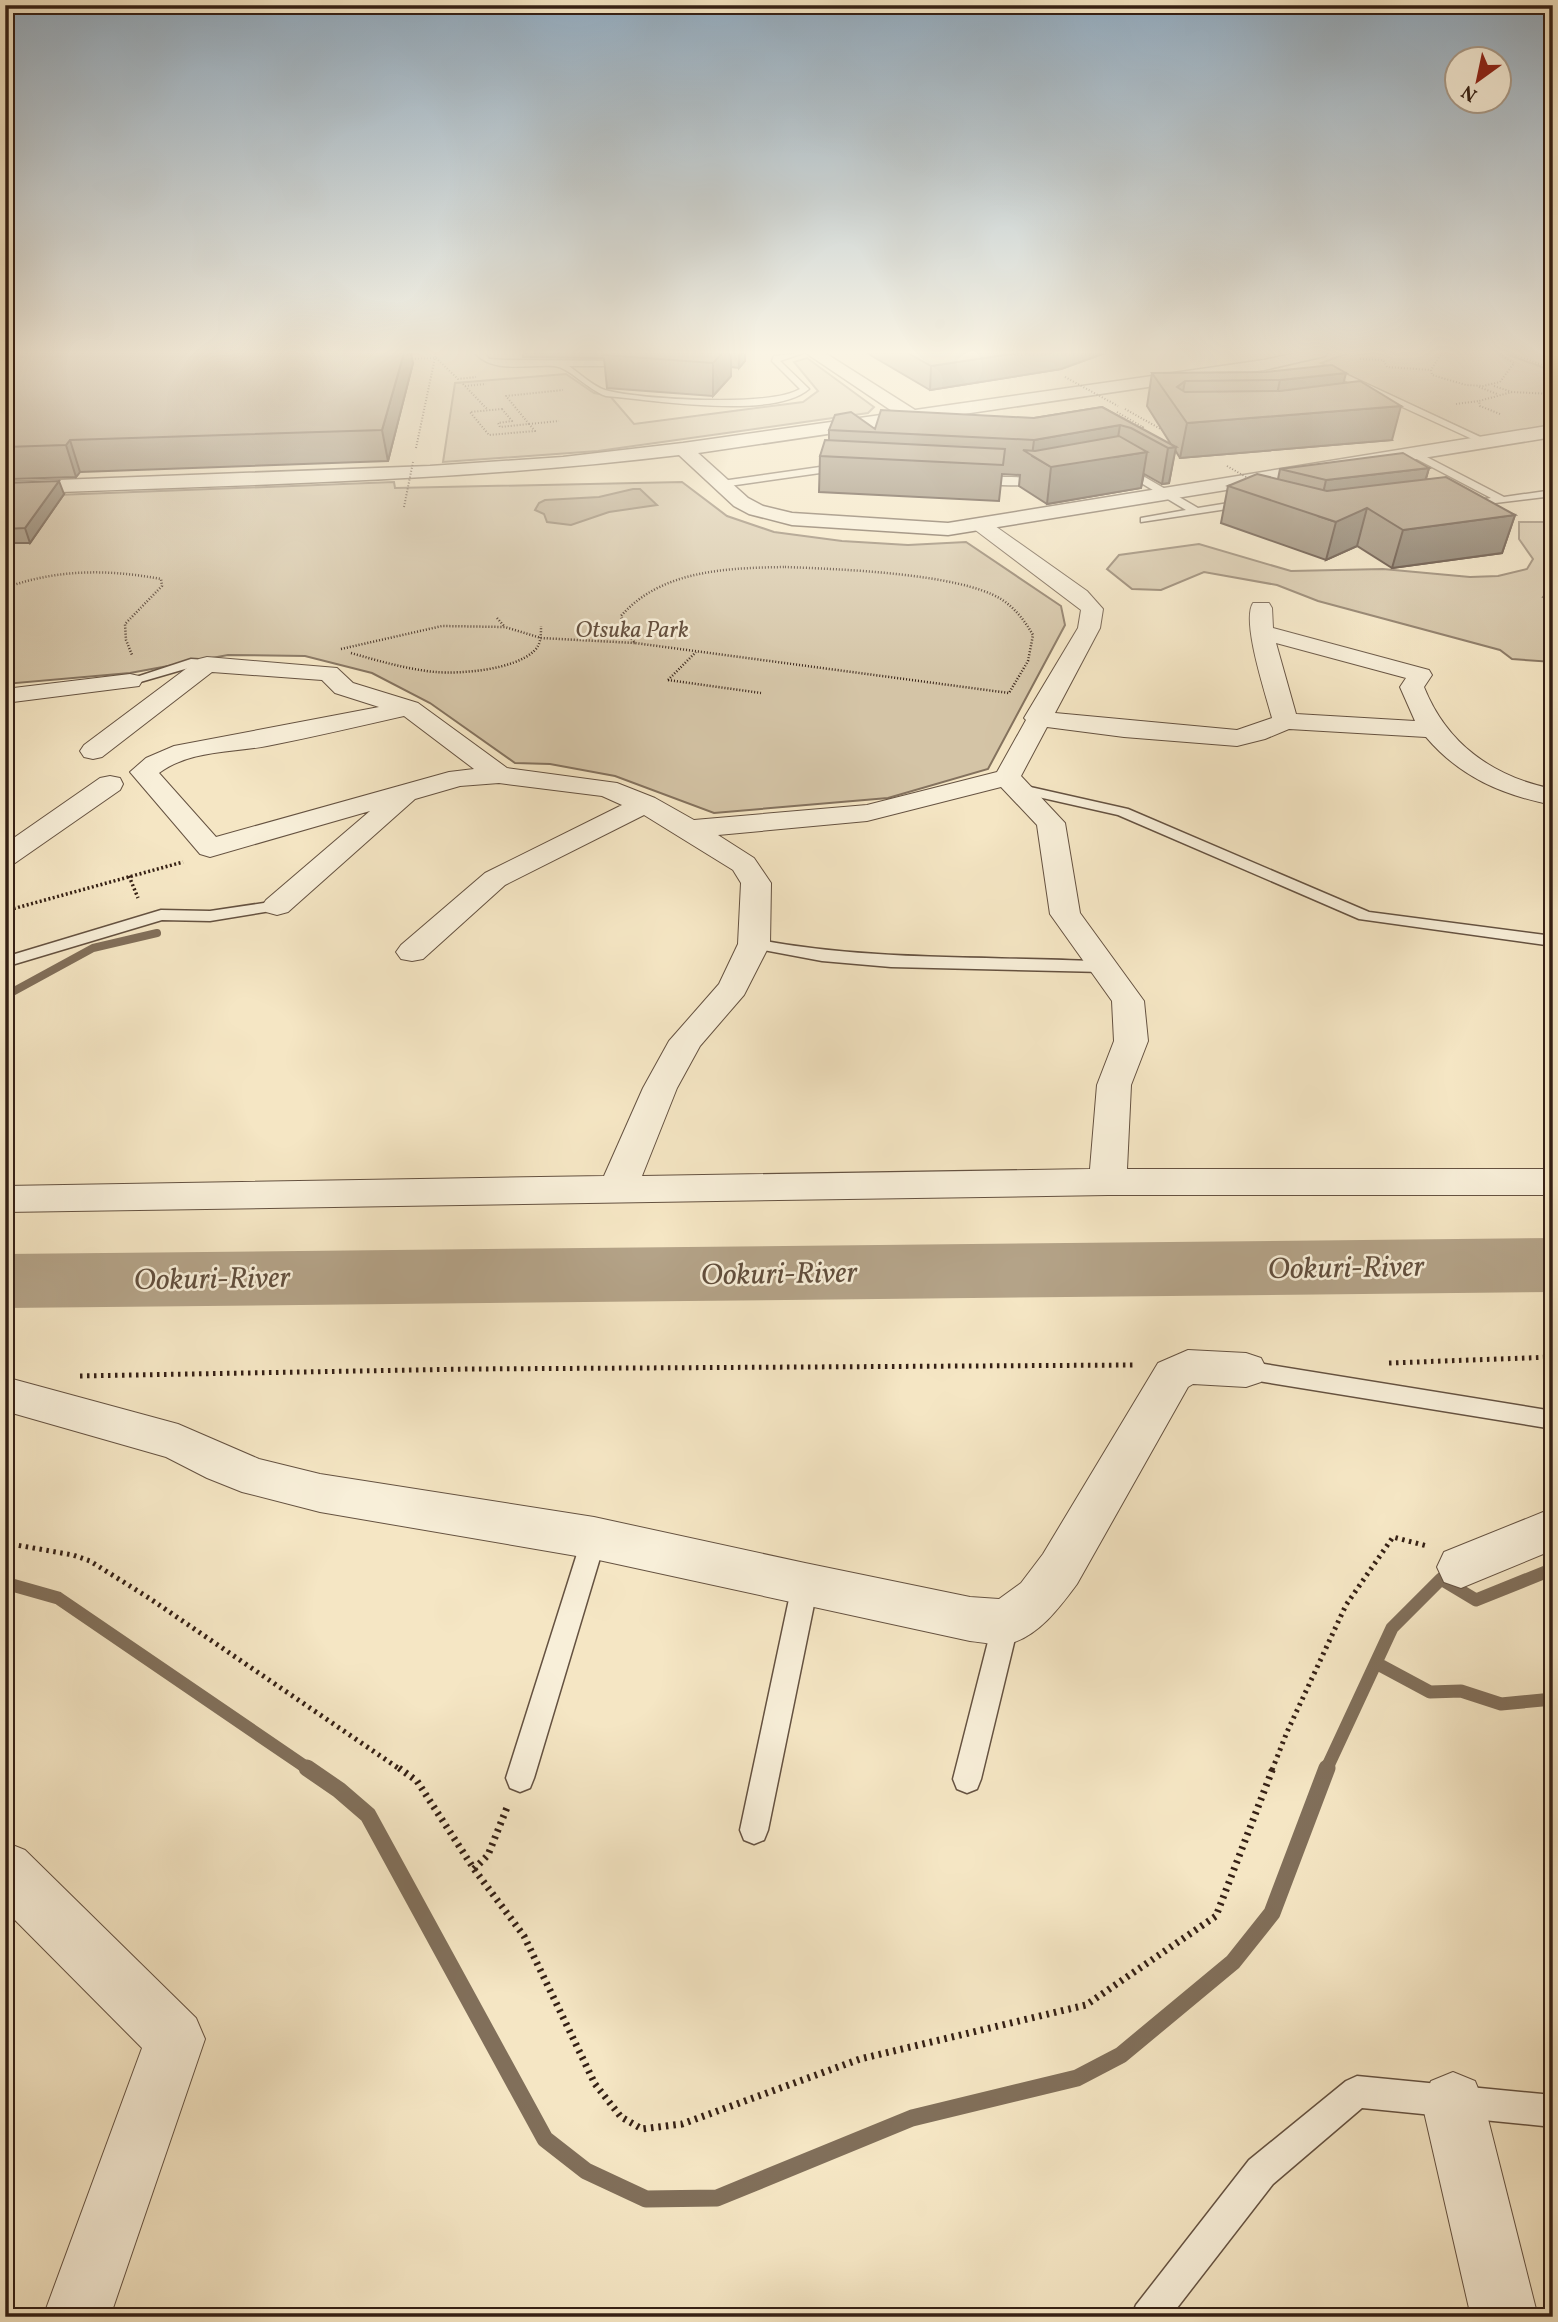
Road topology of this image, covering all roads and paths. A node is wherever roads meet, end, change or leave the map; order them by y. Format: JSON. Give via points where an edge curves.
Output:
{"nodes":[{"id":1,"x":413,"y":461,"type":"edge"},
{"id":2,"x":563,"y":461,"type":"edge"},
{"id":3,"x":697,"y":461,"type":"edge"},
{"id":4,"x":1370,"y":461,"type":"edge"},
{"id":5,"x":1428,"y":461,"type":"edge"},
{"id":6,"x":1114,"y":466,"type":"edge"},
{"id":7,"x":1227,"y":466,"type":"edge"},
{"id":8,"x":851,"y":471,"type":"edge"},
{"id":9,"x":1054,"y":477,"type":"edge"},
{"id":10,"x":957,"y":478,"type":"edge"},
{"id":11,"x":722,"y":484,"type":"junction"},
{"id":12,"x":1259,"y":484,"type":"edge"},
{"id":13,"x":5,"y":488,"type":"edge"},
{"id":14,"x":1553,"y":493,"type":"edge"},
{"id":15,"x":1168,"y":495,"type":"junction"},
{"id":16,"x":1502,"y":500,"type":"junction"},
{"id":17,"x":404,"y":507,"type":"dead end"},
{"id":18,"x":1449,"y":507,"type":"edge"},
{"id":19,"x":1263,"y":508,"type":"edge"},
{"id":20,"x":1195,"y":511,"type":"junction"},
{"id":21,"x":1145,"y":520,"type":"dead end"},
{"id":22,"x":981,"y":525,"type":"junction"},
{"id":23,"x":5,"y":588,"type":"edge"},
{"id":24,"x":497,"y":618,"type":"dead end"},
{"id":25,"x":506,"y":626,"type":"junction"},
{"id":26,"x":541,"y":626,"type":"dead end"},
{"id":27,"x":541,"y":638,"type":"junction"},
{"id":28,"x":635,"y":643,"type":"junction"},
{"id":29,"x":335,"y":650,"type":"dead end"},
{"id":30,"x":696,"y":651,"type":"junction"},
{"id":31,"x":132,"y":655,"type":"dead end"},
{"id":32,"x":207,"y":664,"type":"junction"},
{"id":33,"x":130,"y":681,"type":"joint"},
{"id":34,"x":761,"y":693,"type":"dead end"},
{"id":35,"x":10,"y":700,"type":"edge"},
{"id":36,"x":409,"y":708,"type":"junction"},
{"id":37,"x":1037,"y":718,"type":"junction"},
{"id":38,"x":1285,"y":721,"type":"junction"},
{"id":39,"x":1433,"y":730,"type":"junction"},
{"id":40,"x":93,"y":751,"type":"dead end"},
{"id":41,"x":499,"y":775,"type":"junction"},
{"id":42,"x":1012,"y":782,"type":"junction"},
{"id":43,"x":110,"y":785,"type":"dead end"},
{"id":44,"x":408,"y":793,"type":"junction"},
{"id":45,"x":1553,"y":797,"type":"edge"},
{"id":46,"x":645,"y":804,"type":"junction"},
{"id":47,"x":689,"y":829,"type":"junction"},
{"id":48,"x":209,"y":848,"type":"junction"},
{"id":49,"x":5,"y":857,"type":"edge"},
{"id":50,"x":277,"y":906,"type":"joint"},
{"id":51,"x":5,"y":911,"type":"edge"},
{"id":52,"x":1553,"y":941,"type":"edge"},
{"id":53,"x":754,"y":944,"type":"junction"},
{"id":54,"x":412,"y":952,"type":"dead end"},
{"id":55,"x":5,"y":962,"type":"edge"},
{"id":56,"x":1103,"y":967,"type":"junction"},
{"id":57,"x":1108,"y":1182,"type":"junction"},
{"id":58,"x":1553,"y":1182,"type":"edge"},
{"id":59,"x":617,"y":1190,"type":"junction"},
{"id":60,"x":5,"y":1199,"type":"edge"},
{"id":61,"x":1553,"y":1357,"type":"edge"},
{"id":62,"x":1383,"y":1363,"type":"dead end"},
{"id":63,"x":1144,"y":1365,"type":"dead end"},
{"id":64,"x":1245,"y":1370,"type":"joint"},
{"id":65,"x":73,"y":1376,"type":"dead end"},
{"id":66,"x":5,"y":1394,"type":"edge"},
{"id":67,"x":1553,"y":1420,"type":"edge"},
{"id":68,"x":1553,"y":1528,"type":"edge"},
{"id":69,"x":594,"y":1538,"type":"junction"},
{"id":70,"x":1461,"y":1567,"type":"dead end"},
{"id":71,"x":805,"y":1585,"type":"junction"},
{"id":72,"x":1006,"y":1622,"type":"junction"},
{"id":73,"x":520,"y":1778,"type":"joint"},
{"id":74,"x":967,"y":1779,"type":"dead end"},
{"id":75,"x":754,"y":1830,"type":"dead end"},
{"id":76,"x":474,"y":1868,"type":"dead end"},
{"id":77,"x":5,"y":1870,"type":"edge"},
{"id":78,"x":1453,"y":2103,"type":"junction"},
{"id":79,"x":1553,"y":2111,"type":"edge"},
{"id":80,"x":76,"y":2317,"type":"edge"},
{"id":81,"x":1148,"y":2317,"type":"edge"},
{"id":82,"x":1505,"y":2317,"type":"edge"}],
"edges":[{"from":1,"to":17,"type":"path","bridge":true},
{"from":2,"to":13,"type":"street","via":[[479,470]]},
{"from":3,"to":11,"type":"street"},
{"from":4,"to":15,"type":"street"},
{"from":5,"to":16,"type":"lane"},
{"from":6,"to":15,"type":"lane"},
{"from":7,"to":12,"type":"path","bridge":true},
{"from":8,"to":11,"type":"lane","via":[[820,470]]},
{"from":9,"to":10,"type":"lane","via":[[1010,482]]},
{"from":11,"to":22,"type":"street","via":[[756,510],[792,519],[921,529]]},
{"from":14,"to":16,"type":"lane"},
{"from":15,"to":20,"type":"lane"},
{"from":15,"to":22,"type":"street"},
{"from":16,"to":18,"type":"lane"},
{"from":19,"to":20,"type":"lane","via":[[1240,503]]},
{"from":20,"to":21,"type":"lane"},
{"from":22,"to":37,"type":"street","via":[[1092,609],[1089,628]]},
{"from":23,"to":31,"type":"path","via":[[58,572],[95,571],[161,579],[162,586],[125,624],[125,640]]},
{"from":24,"to":25,"type":"path"},
{"from":25,"to":27,"type":"path"},
{"from":25,"to":29,"type":"path","via":[[442,626]]},
{"from":26,"to":27,"type":"path"},
{"from":27,"to":28,"type":"path"},
{"from":28,"to":30,"type":"path"},
{"from":28,"to":30,"type":"path","via":[[621,616],[634,600],[656,587],[741,570],[812,568],[954,583],[996,596],[1020,613],[1033,635],[1028,661],[1009,693]]},
{"from":30,"to":34,"type":"path","via":[[668,680]]},
{"from":32,"to":33,"type":"lane","via":[[191,663]]},
{"from":32,"to":36,"type":"street","via":[[329,673],[344,688]]},
{"from":32,"to":40,"type":"street"},
{"from":33,"to":35,"type":"street"},
{"from":36,"to":41,"type":"street"},
{"from":36,"to":48,"type":"street","via":[[158,759],[143,772]]},
{"from":37,"to":38,"type":"street","via":[[1237,738]]},
{"from":37,"to":42,"type":"street"},
{"from":38,"to":39,"type":"street"},
{"from":38,"to":39,"type":"street","via":[[1261,620],[1420,675],[1412,687]]},
{"from":39,"to":45,"type":"street","via":[[1489,778]]},
{"from":41,"to":44,"type":"street","via":[[458,778]]},
{"from":41,"to":46,"type":"street","via":[[607,789]]},
{"from":42,"to":47,"type":"street","via":[[867,813]]},
{"from":42,"to":52,"type":"lane","via":[[1123,812],[1365,916]]},
{"from":42,"to":56,"type":"street","via":[[1051,823],[1065,914]]},
{"from":43,"to":49,"type":"street"},
{"from":44,"to":48,"type":"street"},
{"from":44,"to":50,"type":"street"},
{"from":46,"to":47,"type":"street"},
{"from":46,"to":54,"type":"street","via":[[495,879]]},
{"from":47,"to":53,"type":"street","via":[[744,864],[756,883]]},
{"from":48,"to":51,"type":"path","via":[[195,859]]},
{"from":50,"to":55,"type":"lane","via":[[210,916],[161,915]]},
{"from":53,"to":56,"type":"lane","via":[[926,964]]},
{"from":53,"to":59,"type":"street","via":[[733,988],[686,1041],[660,1088]]},
{"from":56,"to":57,"type":"street","via":[[1128,1001],[1131,1041],[1114,1085]]},
{"from":57,"to":58,"type":"street"},
{"from":57,"to":59,"type":"street"},
{"from":59,"to":60,"type":"street"},
{"from":61,"to":62,"type":"path"},
{"from":63,"to":65,"type":"path"},
{"from":64,"to":67,"type":"lane"},
{"from":64,"to":72,"type":"street","via":[[1188,1367],[1173,1375],[1060,1569],[1038,1598]]},
{"from":66,"to":69,"type":"street","via":[[178,1442],[258,1478],[320,1493]]},
{"from":68,"to":70,"type":"street"},
{"from":69,"to":71,"type":"street"},
{"from":69,"to":73,"type":"lane"},
{"from":71,"to":72,"type":"street","via":[[970,1619]]},
{"from":71,"to":75,"type":"lane"},
{"from":72,"to":74,"type":"lane"},
{"from":73,"to":76,"type":"path","via":[[488,1855]]},
{"from":77,"to":80,"type":"street","via":[[174,2039]]},
{"from":78,"to":79,"type":"lane"},
{"from":78,"to":81,"type":"lane","via":[[1357,2092],[1261,2172]]},
{"from":78,"to":82,"type":"street"}]}
